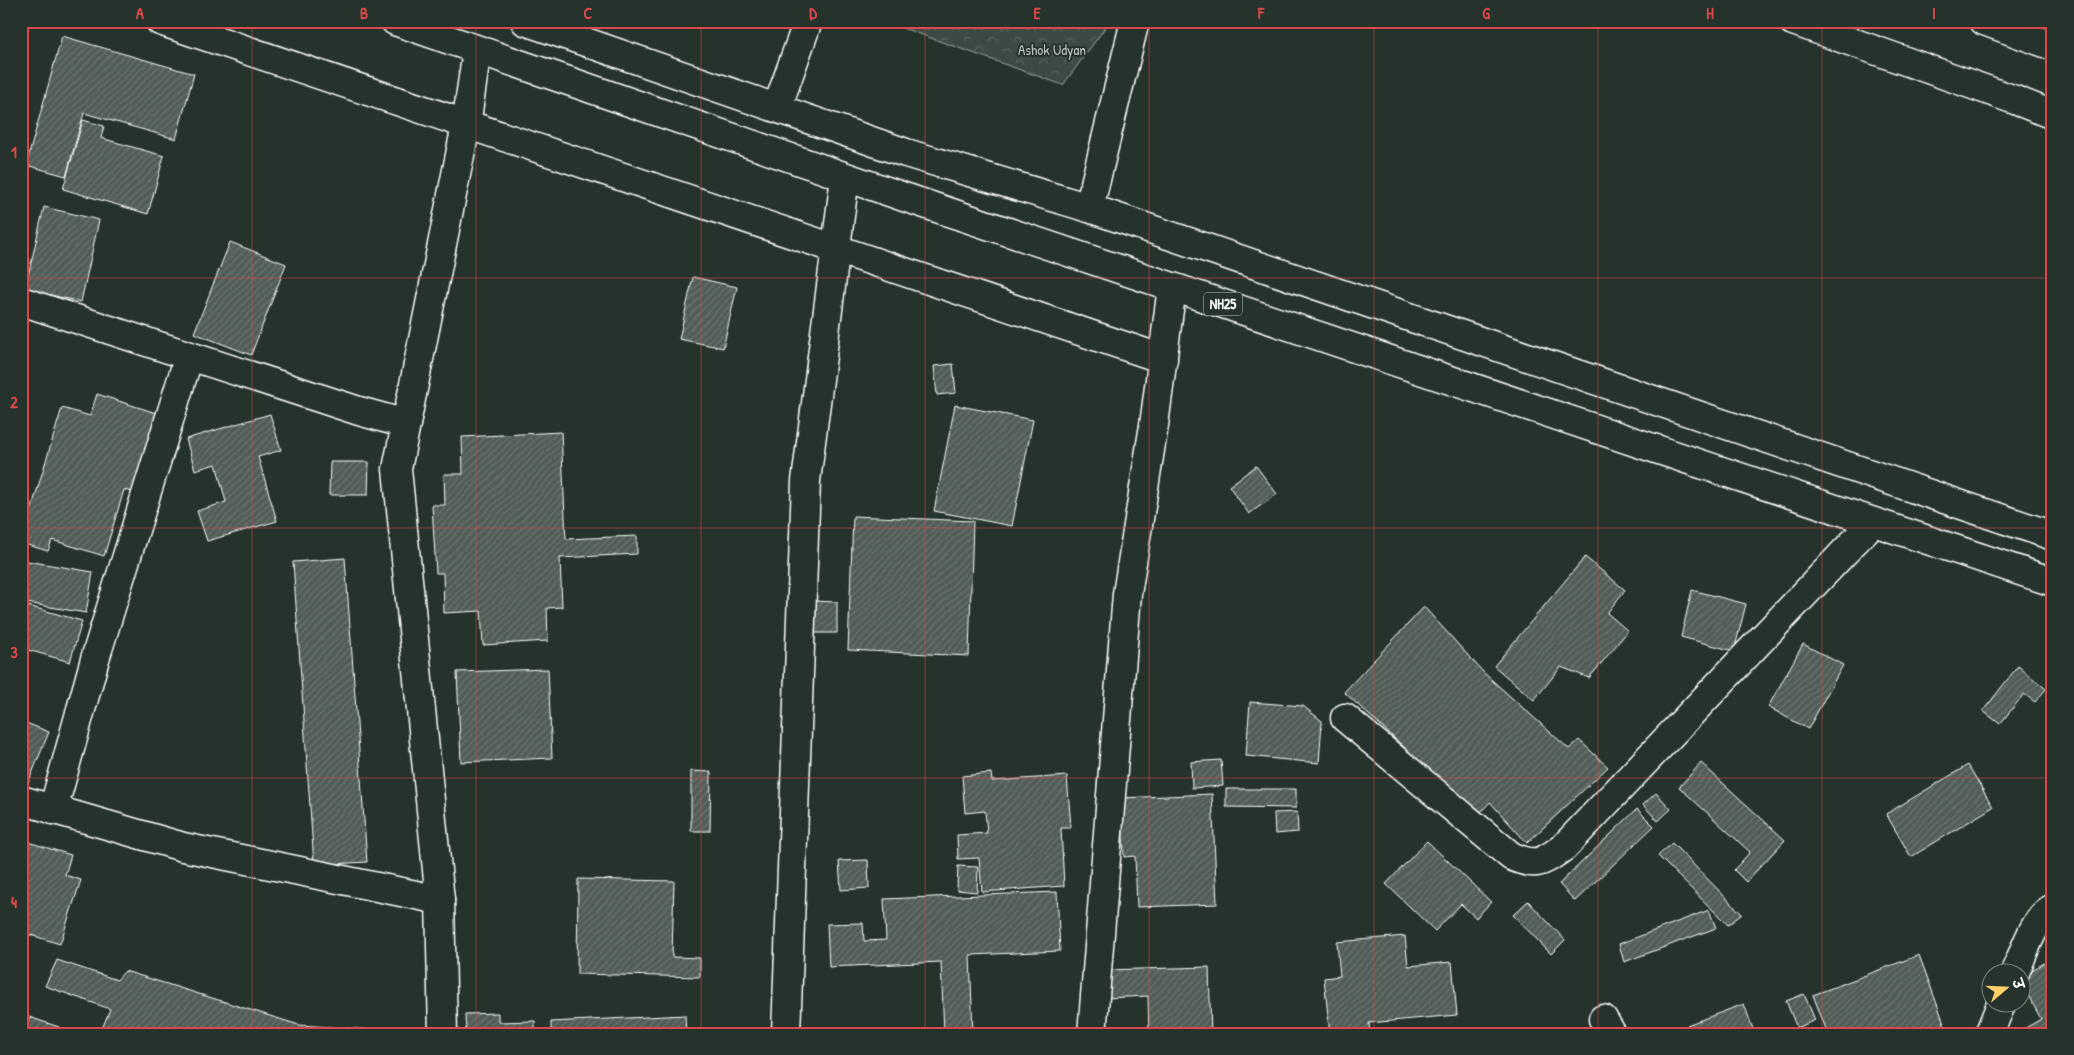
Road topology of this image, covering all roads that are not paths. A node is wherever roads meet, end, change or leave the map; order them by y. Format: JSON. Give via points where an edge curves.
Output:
{"nodes":[{"id":1,"x":160,"y":21,"type":"edge"},
{"id":2,"x":395,"y":21,"type":"edge"},
{"id":3,"x":525,"y":21,"type":"edge"},
{"id":4,"x":808,"y":21,"type":"edge"},
{"id":5,"x":1135,"y":21,"type":"edge"},
{"id":6,"x":1793,"y":21,"type":"edge"},
{"id":7,"x":1984,"y":21,"type":"edge"},
{"id":8,"x":2053,"y":46,"type":"edge"},
{"id":9,"x":477,"y":50,"type":"junction"},
{"id":10,"x":777,"y":108,"type":"junction"},
{"id":11,"x":2053,"y":115,"type":"edge"},
{"id":12,"x":466,"y":125,"type":"junction"},
{"id":13,"x":845,"y":177,"type":"junction"},
{"id":14,"x":1089,"y":208,"type":"junction"},
{"id":15,"x":836,"y":249,"type":"junction"},
{"id":16,"x":1172,"y":287,"type":"junction"},
{"id":17,"x":21,"y":301,"type":"edge"},
{"id":18,"x":189,"y":356,"type":"junction"},
{"id":19,"x":1163,"y":359,"type":"junction"},
{"id":20,"x":406,"y":424,"type":"junction"},
{"id":21,"x":1873,"y":522,"type":"junction"},
{"id":22,"x":2053,"y":536,"type":"edge"},
{"id":23,"x":2053,"y":582,"type":"edge"},
{"id":24,"x":1345,"y":718,"type":"dead end"},
{"id":25,"x":21,"y":800,"type":"edge"},
{"id":26,"x":52,"y":810,"type":"junction"},
{"id":27,"x":440,"y":900,"type":"junction"},
{"id":28,"x":2053,"y":908,"type":"edge"},
{"id":29,"x":2020,"y":962,"type":"edge"},
{"id":30,"x":1998,"y":1012,"type":"edge"},
{"id":31,"x":443,"y":1034,"type":"edge"},
{"id":32,"x":786,"y":1034,"type":"edge"},
{"id":33,"x":1092,"y":1034,"type":"edge"},
{"id":34,"x":1988,"y":1034,"type":"edge"}],
"edges":[{"from":1,"to":12,"type":"street"},
{"from":2,"to":9,"type":"street","number":"NH25"},
{"from":3,"to":10,"type":"street"},
{"from":4,"to":10,"type":"street"},
{"from":5,"to":14,"type":"street"},
{"from":6,"to":11,"type":"street"},
{"from":7,"to":8,"type":"street"},
{"from":9,"to":12,"type":"street"},
{"from":9,"to":13,"type":"street","number":"NH25"},
{"from":10,"to":14,"type":"street","via":[[906,153]]},
{"from":12,"to":15,"type":"street"},
{"from":12,"to":20,"type":"street"},
{"from":13,"to":15,"type":"street"},
{"from":13,"to":16,"type":"street","number":"NH25"},
{"from":14,"to":22,"type":"street"},
{"from":15,"to":19,"type":"street"},
{"from":15,"to":32,"type":"street","via":[[806,481]]},
{"from":16,"to":19,"type":"street"},
{"from":16,"to":21,"type":"street","number":"NH25"},
{"from":17,"to":18,"type":"street"},
{"from":18,"to":20,"type":"street"},
{"from":18,"to":26,"type":"street"},
{"from":19,"to":33,"type":"street","via":[[1127,594]]},
{"from":20,"to":27,"type":"street","via":[[397,469]]},
{"from":21,"to":23,"type":"street","number":"NH25"},
{"from":21,"to":24,"type":"street","via":[[1564,846],[1544,861],[1527,863],[1511,856]]},
{"from":25,"to":26,"type":"street"},
{"from":26,"to":27,"type":"street","via":[[182,848]]},
{"from":27,"to":31,"type":"street"},
{"from":28,"to":29,"type":"street","via":[[2036,926]]},
{"from":30,"to":34,"type":"street"}]}
